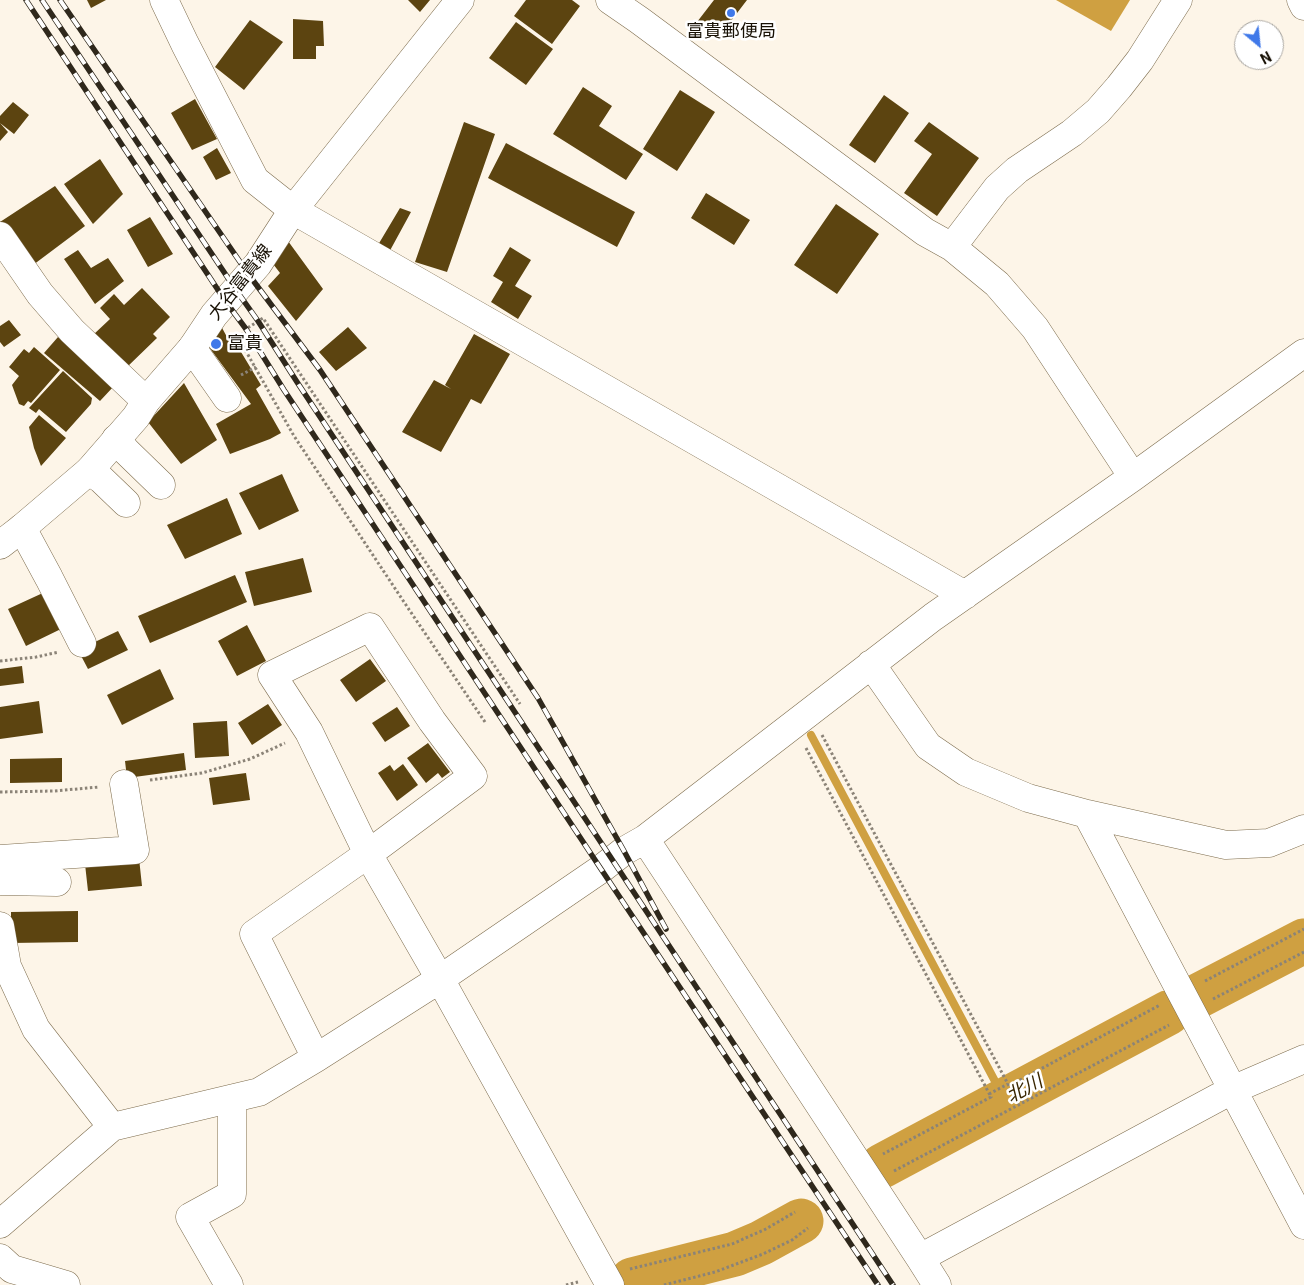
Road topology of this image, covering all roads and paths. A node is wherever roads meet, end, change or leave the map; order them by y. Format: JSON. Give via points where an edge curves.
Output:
{"nodes":[{"id":1,"x":164,"y":0,"type":"edge"},
{"id":2,"x":460,"y":0,"type":"edge"},
{"id":3,"x":610,"y":0,"type":"edge"},
{"id":4,"x":1178,"y":0,"type":"edge"},
{"id":5,"x":1301,"y":0,"type":"edge"},
{"id":6,"x":1304,"y":6,"type":"edge"},
{"id":7,"x":292,"y":210,"type":"junction"},
{"id":8,"x":0,"y":236,"type":"edge"},
{"id":9,"x":952,"y":248,"type":"junction"},
{"id":10,"x":192,"y":348,"type":"junction"},
{"id":11,"x":1304,"y":353,"type":"edge"},
{"id":12,"x":227,"y":398,"type":"dead end"},
{"id":13,"x":146,"y":402,"type":"junction"},
{"id":14,"x":116,"y":439,"type":"junction"},
{"id":15,"x":89,"y":471,"type":"junction"},
{"id":16,"x":1133,"y":477,"type":"junction"},
{"id":17,"x":161,"y":485,"type":"dead end"},
{"id":18,"x":126,"y":503,"type":"dead end"},
{"id":19,"x":22,"y":528,"type":"junction"},
{"id":20,"x":0,"y":545,"type":"edge"},
{"id":21,"x":964,"y":595,"type":"junction"},
{"id":22,"x":82,"y":643,"type":"joint"},
{"id":23,"x":0,"y":661,"type":"edge"},
{"id":24,"x":872,"y":664,"type":"junction"},
{"id":25,"x":520,"y":704,"type":"dead end"},
{"id":26,"x":486,"y":722,"type":"dead end"},
{"id":27,"x":818,"y":728,"type":"dead end"},
{"id":28,"x":309,"y":732,"type":"junction"},
{"id":29,"x":803,"y":741,"type":"dead end"},
{"id":30,"x":124,"y":784,"type":"junction"},
{"id":31,"x":0,"y":792,"type":"edge"},
{"id":32,"x":1087,"y":814,"type":"junction"},
{"id":33,"x":1304,"y":829,"type":"edge"},
{"id":34,"x":645,"y":839,"type":"junction"},
{"id":35,"x":368,"y":854,"type":"junction"},
{"id":36,"x":0,"y":859,"type":"edge"},
{"id":37,"x":0,"y":882,"type":"edge"},
{"id":38,"x":58,"y":882,"type":"dead end"},
{"id":39,"x":0,"y":926,"type":"edge"},
{"id":40,"x":1304,"y":929,"type":"edge"},
{"id":41,"x":1304,"y":952,"type":"edge"},
{"id":42,"x":4,"y":968,"type":"edge"},
{"id":43,"x":440,"y":979,"type":"junction"},
{"id":44,"x":1186,"y":1003,"type":"junction"},
{"id":45,"x":316,"y":1058,"type":"junction"},
{"id":46,"x":1304,"y":1059,"type":"edge"},
{"id":47,"x":1008,"y":1084,"type":"junction"},
{"id":48,"x":1232,"y":1090,"type":"junction"},
{"id":49,"x":989,"y":1094,"type":"junction"},
{"id":50,"x":232,"y":1099,"type":"junction"},
{"id":51,"x":112,"y":1127,"type":"junction"},
{"id":52,"x":866,"y":1175,"type":"junction"},
{"id":53,"x":795,"y":1212,"type":"dead end"},
{"id":54,"x":0,"y":1224,"type":"edge"},
{"id":55,"x":1304,"y":1225,"type":"edge"},
{"id":56,"x":808,"y":1228,"type":"dead end"},
{"id":57,"x":0,"y":1258,"type":"edge"},
{"id":58,"x":920,"y":1258,"type":"junction"},
{"id":59,"x":608,"y":1280,"type":"edge"},
{"id":60,"x":66,"y":1285,"type":"edge"},
{"id":61,"x":229,"y":1285,"type":"edge"},
{"id":62,"x":566,"y":1285,"type":"edge"},
{"id":63,"x":664,"y":1285,"type":"edge"},
{"id":64,"x":937,"y":1285,"type":"edge"}],
"edges":[{"from":1,"to":7,"type":"street","via":[[255,180]]},
{"from":2,"to":7,"type":"street","name":"大谷富貴線"},
{"from":3,"to":9,"type":"street","via":[[925,232]]},
{"from":4,"to":9,"type":"street","via":[[1120,87],[1072,133],[1017,170],[997,188]]},
{"from":5,"to":6,"type":"street"},
{"from":7,"to":10,"type":"street","name":"大谷富貴線","via":[[258,264],[214,315]]},
{"from":7,"to":21,"type":"street"},
{"from":8,"to":13,"type":"street","via":[[40,294],[72,332]]},
{"from":9,"to":16,"type":"street","via":[[997,284],[1035,328]]},
{"from":10,"to":12,"type":"street"},
{"from":10,"to":13,"type":"street","name":"大谷富貴線"},
{"from":11,"to":16,"type":"street"},
{"from":13,"to":14,"type":"street","name":"大谷富貴線"},
{"from":14,"to":15,"type":"street","name":"大谷富貴線"},
{"from":14,"to":17,"type":"street"},
{"from":15,"to":18,"type":"street"},
{"from":15,"to":19,"type":"street","name":"大谷富貴線"},
{"from":16,"to":21,"type":"street"},
{"from":19,"to":20,"type":"street","name":"大谷富貴線"},
{"from":19,"to":22,"type":"street"},
{"from":21,"to":24,"type":"street"},
{"from":22,"to":23,"type":"path","via":[[36,657]]},
{"from":24,"to":32,"type":"street","via":[[928,746],[966,772],[1028,798]]},
{"from":24,"to":34,"type":"street"},
{"from":25,"to":26,"type":"path","via":[[263,318],[246,329],[239,339],[294,436]]},
{"from":27,"to":47,"type":"path"},
{"from":28,"to":30,"type":"path","via":[[250,759],[202,773]]},
{"from":28,"to":35,"type":"street"},
{"from":28,"to":35,"type":"street","via":[[272,675],[370,627],[473,776]]},
{"from":29,"to":49,"type":"path"},
{"from":30,"to":31,"type":"path"},
{"from":30,"to":36,"type":"street","via":[[135,850]]},
{"from":32,"to":33,"type":"street","via":[[1226,846],[1268,843]]},
{"from":32,"to":44,"type":"street"},
{"from":34,"to":43,"type":"street","via":[[624,850]]},
{"from":34,"to":52,"type":"street"},
{"from":35,"to":43,"type":"street"},
{"from":35,"to":45,"type":"street","via":[[254,934]]},
{"from":37,"to":38,"type":"street"},
{"from":39,"to":42,"type":"street"},
{"from":40,"to":44,"type":"path"},
{"from":41,"to":44,"type":"path"},
{"from":42,"to":51,"type":"street","via":[[36,1028]]},
{"from":43,"to":45,"type":"street"},
{"from":43,"to":59,"type":"street"},
{"from":44,"to":47,"type":"path"},
{"from":44,"to":48,"type":"street"},
{"from":44,"to":52,"type":"path"},
{"from":45,"to":50,"type":"street","via":[[259,1092]]},
{"from":46,"to":48,"type":"street"},
{"from":47,"to":49,"type":"path"},
{"from":48,"to":55,"type":"street"},
{"from":48,"to":58,"type":"street"},
{"from":49,"to":52,"type":"path","via":[[991,1097]]},
{"from":50,"to":51,"type":"street"},
{"from":50,"to":61,"type":"street","via":[[232,1194],[190,1217]]},
{"from":51,"to":54,"type":"street"},
{"from":52,"to":58,"type":"street"},
{"from":53,"to":59,"type":"path","via":[[732,1244]]},
{"from":56,"to":63,"type":"path","via":[[763,1254],[715,1272]]},
{"from":57,"to":60,"type":"street","via":[[12,1269]]},
{"from":58,"to":64,"type":"street"},
{"from":59,"to":62,"type":"path"}]}
